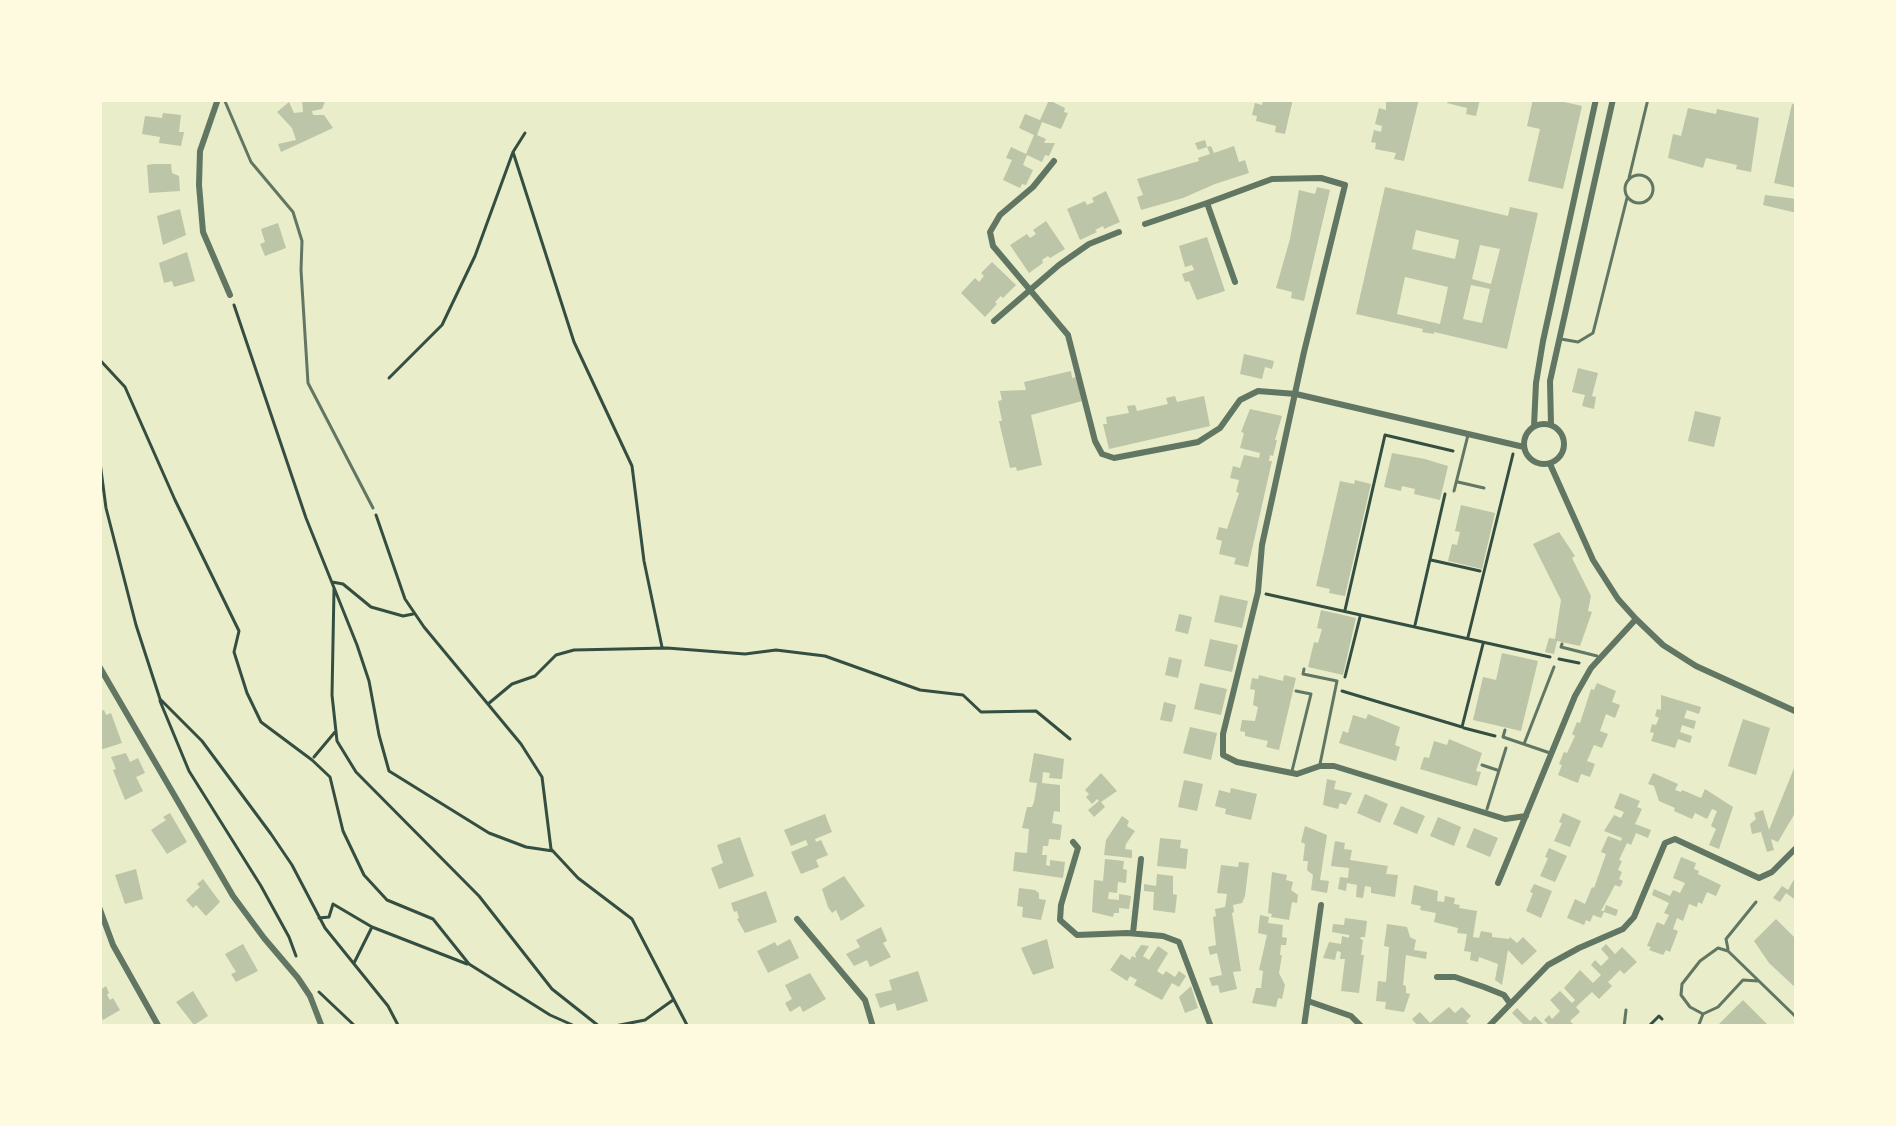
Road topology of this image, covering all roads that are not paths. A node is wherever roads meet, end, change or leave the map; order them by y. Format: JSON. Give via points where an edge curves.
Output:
{"nodes":[{"id":1,"x":221,"y":99,"type":"edge"},
{"id":2,"x":1596,"y":99,"type":"edge"},
{"id":3,"x":1612,"y":99,"type":"edge"},
{"id":4,"x":1648,"y":99,"type":"edge"},
{"id":5,"x":1054,"y":161,"type":"dead end"},
{"id":6,"x":1629,"y":178,"type":"junction"},
{"id":7,"x":1627,"y":198,"type":"junction"},
{"id":8,"x":1207,"y":203,"type":"junction"},
{"id":9,"x":1144,"y":224,"type":"dead end"},
{"id":10,"x":1119,"y":232,"type":"dead end"},
{"id":11,"x":1235,"y":282,"type":"dead end"},
{"id":12,"x":1029,"y":288,"type":"junction"},
{"id":13,"x":230,"y":295,"type":"road end"},
{"id":14,"x":994,"y":321,"type":"dead end"},
{"id":15,"x":1559,"y":339,"type":"junction"},
{"id":16,"x":1296,"y":394,"type":"junction"},
{"id":17,"x":1551,"y":425,"type":"junction"},
{"id":18,"x":1534,"y":426,"type":"junction"},
{"id":19,"x":1468,"y":434,"type":"junction"},
{"id":20,"x":1519,"y":446,"type":"junction"},
{"id":21,"x":1550,"y":464,"type":"junction"},
{"id":22,"x":1456,"y":482,"type":"junction"},
{"id":23,"x":1484,"y":488,"type":"dead end"},
{"id":24,"x":1454,"y":491,"type":"dead end"},
{"id":25,"x":374,"y":508,"type":"road end"},
{"id":26,"x":1636,"y":619,"type":"junction"},
{"id":27,"x":1562,"y":644,"type":"dead end"},
{"id":28,"x":1601,"y":657,"type":"junction"},
{"id":29,"x":99,"y":666,"type":"edge"},
{"id":30,"x":1553,"y":668,"type":"dead end"},
{"id":31,"x":1304,"y":669,"type":"dead end"},
{"id":32,"x":1297,"y":691,"type":"dead end"},
{"id":33,"x":1797,"y":712,"type":"edge"},
{"id":34,"x":1504,"y":730,"type":"dead end"},
{"id":35,"x":1524,"y":744,"type":"junction"},
{"id":36,"x":1506,"y":748,"type":"dead end"},
{"id":37,"x":1550,"y":753,"type":"junction"},
{"id":38,"x":1482,"y":765,"type":"dead end"},
{"id":39,"x":1320,"y":766,"type":"junction"},
{"id":40,"x":1499,"y":771,"type":"junction"},
{"id":41,"x":1292,"y":773,"type":"junction"},
{"id":42,"x":1486,"y":813,"type":"junction"},
{"id":43,"x":1526,"y":816,"type":"junction"},
{"id":44,"x":1073,"y":842,"type":"dead end"},
{"id":45,"x":1797,"y":847,"type":"edge"},
{"id":46,"x":1141,"y":859,"type":"dead end"},
{"id":47,"x":1498,"y":883,"type":"dead end"},
{"id":48,"x":1756,"y":902,"type":"dead end"},
{"id":49,"x":1321,"y":905,"type":"dead end"},
{"id":50,"x":99,"y":907,"type":"edge"},
{"id":51,"x":797,"y":919,"type":"dead end"},
{"id":52,"x":1133,"y":933,"type":"junction"},
{"id":53,"x":1728,"y":951,"type":"junction"},
{"id":54,"x":1437,"y":977,"type":"dead end"},
{"id":55,"x":1758,"y":981,"type":"junction"},
{"id":56,"x":1308,"y":1001,"type":"junction"},
{"id":57,"x":1509,"y":1002,"type":"junction"},
{"id":58,"x":1626,"y":1010,"type":"dead end"},
{"id":59,"x":1703,"y":1014,"type":"junction"},
{"id":60,"x":1797,"y":1018,"type":"edge"},
{"id":61,"x":159,"y":1027,"type":"edge"},
{"id":62,"x":322,"y":1027,"type":"edge"},
{"id":63,"x":873,"y":1027,"type":"edge"},
{"id":64,"x":1211,"y":1027,"type":"edge"},
{"id":65,"x":1304,"y":1027,"type":"edge"},
{"id":66,"x":1362,"y":1027,"type":"edge"},
{"id":67,"x":1488,"y":1027,"type":"edge"},
{"id":68,"x":1624,"y":1027,"type":"edge"},
{"id":69,"x":1698,"y":1027,"type":"edge"}],
"edges":[{"from":1,"to":13,"type":"street","via":[[200,151],[199,185],[202,232]]},
{"from":1,"to":25,"type":"lane","via":[[251,162],[293,212],[302,241],[308,382]]},
{"from":2,"to":18,"type":"street","via":[[1543,341]]},
{"from":3,"to":15,"type":"street"},
{"from":4,"to":6,"type":"lane"},
{"from":5,"to":12,"type":"street","via":[[990,232]]},
{"from":6,"to":7,"type":"lane"},
{"from":6,"to":7,"type":"lane","via":[[1643,176],[1653,190],[1642,204]]},
{"from":7,"to":15,"type":"lane","via":[[1593,333],[1578,342]]},
{"from":8,"to":9,"type":"street"},
{"from":8,"to":11,"type":"street"},
{"from":8,"to":16,"type":"street","via":[[1272,179],[1346,185]]},
{"from":10,"to":12,"type":"street"},
{"from":12,"to":14,"type":"street"},
{"from":12,"to":16,"type":"street","via":[[1068,335],[1102,454],[1198,442],[1248,394]]},
{"from":15,"to":17,"type":"street"},
{"from":16,"to":19,"type":"street"},
{"from":16,"to":41,"type":"street","via":[[1222,734],[1223,755]]},
{"from":17,"to":18,"type":"street"},
{"from":17,"to":21,"type":"street","via":[[1564,442]]},
{"from":18,"to":20,"type":"street"},
{"from":19,"to":20,"type":"street"},
{"from":19,"to":22,"type":"lane"},
{"from":20,"to":21,"type":"street","via":[[1531,460]]},
{"from":21,"to":26,"type":"street","via":[[1593,560]]},
{"from":22,"to":23,"type":"lane"},
{"from":22,"to":24,"type":"lane"},
{"from":26,"to":28,"type":"street"},
{"from":26,"to":33,"type":"street","via":[[1696,666]]},
{"from":27,"to":28,"type":"lane"},
{"from":28,"to":37,"type":"street"},
{"from":29,"to":62,"type":"street","via":[[233,896],[310,996]]},
{"from":30,"to":35,"type":"lane"},
{"from":31,"to":39,"type":"lane","via":[[1336,681]]},
{"from":32,"to":41,"type":"lane","via":[[1311,694]]},
{"from":34,"to":35,"type":"lane","via":[[1503,737]]},
{"from":35,"to":37,"type":"lane"},
{"from":36,"to":40,"type":"lane"},
{"from":37,"to":43,"type":"street"},
{"from":38,"to":40,"type":"lane"},
{"from":39,"to":41,"type":"street"},
{"from":39,"to":42,"type":"street"},
{"from":40,"to":42,"type":"lane"},
{"from":42,"to":43,"type":"street"},
{"from":43,"to":47,"type":"street"},
{"from":44,"to":52,"type":"street","via":[[1060,920],[1077,935]]},
{"from":45,"to":57,"type":"street","via":[[1759,878],[1676,839],[1665,843],[1623,929],[1548,965]]},
{"from":46,"to":52,"type":"street"},
{"from":48,"to":53,"type":"lane","via":[[1726,939]]},
{"from":49,"to":56,"type":"street"},
{"from":50,"to":61,"type":"street"},
{"from":51,"to":63,"type":"street","via":[[865,1000]]},
{"from":52,"to":64,"type":"street","via":[[1179,942]]},
{"from":53,"to":55,"type":"lane"},
{"from":53,"to":59,"type":"lane","via":[[1718,948],[1682,984],[1681,995]]},
{"from":54,"to":57,"type":"street"},
{"from":55,"to":59,"type":"lane","via":[[1743,980]]},
{"from":55,"to":60,"type":"lane"},
{"from":56,"to":65,"type":"street"},
{"from":56,"to":66,"type":"street"},
{"from":57,"to":67,"type":"street"},
{"from":58,"to":68,"type":"lane"},
{"from":59,"to":69,"type":"lane"}]}
